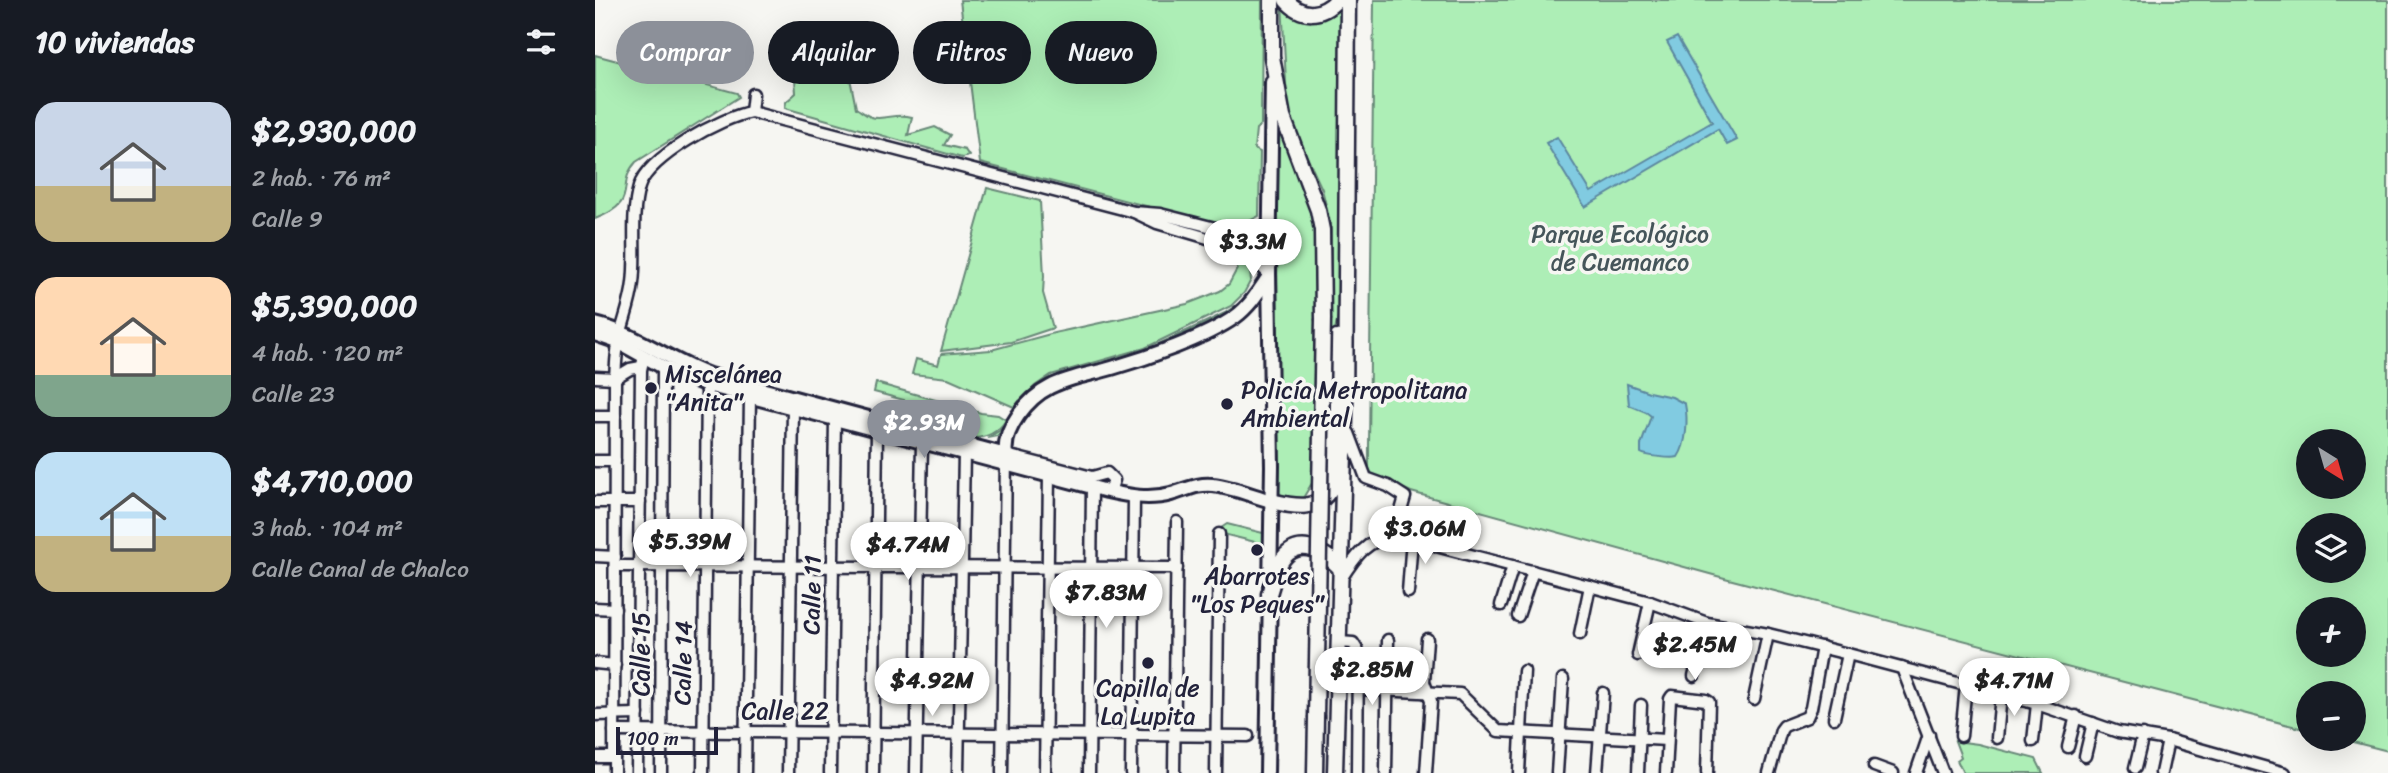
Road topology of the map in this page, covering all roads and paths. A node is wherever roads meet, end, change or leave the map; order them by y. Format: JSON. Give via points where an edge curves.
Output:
{"nodes":[{"id":1,"x":1272,"y":0,"type":"edge"},
{"id":2,"x":1286,"y":0,"type":"edge"},
{"id":3,"x":1337,"y":0,"type":"edge"},
{"id":4,"x":1348,"y":0,"type":"edge"},
{"id":5,"x":1272,"y":57,"type":"junction"},
{"id":6,"x":753,"y":94,"type":"dead end"},
{"id":7,"x":751,"y":112,"type":"junction"},
{"id":8,"x":1270,"y":227,"type":"junction"},
{"id":9,"x":1206,"y":231,"type":"junction"},
{"id":10,"x":1247,"y":236,"type":"junction"},
{"id":11,"x":1245,"y":249,"type":"junction"},
{"id":12,"x":1269,"y":275,"type":"junction"},
{"id":13,"x":1344,"y":288,"type":"junction"},
{"id":14,"x":595,"y":324,"type":"edge"},
{"id":15,"x":595,"y":334,"type":"edge"},
{"id":16,"x":620,"y":337,"type":"junction"},
{"id":17,"x":643,"y":361,"type":"junction"},
{"id":18,"x":663,"y":367,"type":"junction"},
{"id":19,"x":595,"y":377,"type":"edge"},
{"id":20,"x":615,"y":378,"type":"junction"},
{"id":21,"x":707,"y":385,"type":"junction"},
{"id":22,"x":750,"y":396,"type":"junction"},
{"id":23,"x":793,"y":407,"type":"junction"},
{"id":24,"x":595,"y":416,"type":"edge"},
{"id":25,"x":615,"y":416,"type":"junction"},
{"id":26,"x":835,"y":418,"type":"junction"},
{"id":27,"x":1345,"y":418,"type":"junction"},
{"id":28,"x":1010,"y":430,"type":"junction"},
{"id":29,"x":877,"y":431,"type":"junction"},
{"id":30,"x":922,"y":442,"type":"junction"},
{"id":31,"x":977,"y":446,"type":"junction"},
{"id":32,"x":964,"y":453,"type":"junction"},
{"id":33,"x":1006,"y":459,"type":"junction"},
{"id":34,"x":595,"y":461,"type":"edge"},
{"id":35,"x":615,"y":461,"type":"junction"},
{"id":36,"x":1049,"y":475,"type":"junction"},
{"id":37,"x":1092,"y":487,"type":"junction"},
{"id":38,"x":1107,"y":491,"type":"junction"},
{"id":39,"x":1134,"y":497,"type":"junction"},
{"id":40,"x":1271,"y":501,"type":"junction"},
{"id":41,"x":595,"y":502,"type":"edge"},
{"id":42,"x":615,"y":502,"type":"junction"},
{"id":43,"x":640,"y":502,"type":"junction"},
{"id":44,"x":1177,"y":522,"type":"dead end"},
{"id":45,"x":1396,"y":531,"type":"junction"},
{"id":46,"x":1219,"y":534,"type":"dead end"},
{"id":47,"x":1412,"y":539,"type":"junction"},
{"id":48,"x":595,"y":556,"type":"edge"},
{"id":49,"x":615,"y":561,"type":"junction"},
{"id":50,"x":639,"y":566,"type":"junction"},
{"id":51,"x":662,"y":566,"type":"junction"},
{"id":52,"x":705,"y":566,"type":"junction"},
{"id":53,"x":748,"y":566,"type":"junction"},
{"id":54,"x":791,"y":566,"type":"junction"},
{"id":55,"x":833,"y":566,"type":"junction"},
{"id":56,"x":1513,"y":566,"type":"junction"},
{"id":57,"x":876,"y":567,"type":"junction"},
{"id":58,"x":919,"y":567,"type":"junction"},
{"id":59,"x":962,"y":567,"type":"junction"},
{"id":60,"x":1004,"y":567,"type":"junction"},
{"id":61,"x":1046,"y":567,"type":"junction"},
{"id":62,"x":1091,"y":567,"type":"junction"},
{"id":63,"x":1133,"y":568,"type":"junction"},
{"id":64,"x":1177,"y":568,"type":"junction"},
{"id":65,"x":1533,"y":571,"type":"junction"},
{"id":66,"x":1341,"y":574,"type":"junction"},
{"id":67,"x":1590,"y":586,"type":"junction"},
{"id":68,"x":1408,"y":592,"type":"dead end"},
{"id":69,"x":1269,"y":594,"type":"junction"},
{"id":70,"x":1650,"y":602,"type":"junction"},
{"id":71,"x":1501,"y":605,"type":"dead end"},
{"id":72,"x":595,"y":608,"type":"edge"},
{"id":73,"x":615,"y":608,"type":"junction"},
{"id":74,"x":1518,"y":616,"type":"dead end"},
{"id":75,"x":1707,"y":623,"type":"junction"},
{"id":76,"x":1580,"y":634,"type":"dead end"},
{"id":77,"x":1769,"y":634,"type":"junction"},
{"id":78,"x":1427,"y":639,"type":"dead end"},
{"id":79,"x":1388,"y":640,"type":"dead end"},
{"id":80,"x":1339,"y":642,"type":"junction"},
{"id":81,"x":1822,"y":648,"type":"junction"},
{"id":82,"x":1638,"y":654,"type":"dead end"},
{"id":83,"x":1848,"y":654,"type":"junction"},
{"id":84,"x":595,"y":663,"type":"edge"},
{"id":85,"x":615,"y":664,"type":"junction"},
{"id":86,"x":1902,"y":668,"type":"junction"},
{"id":87,"x":1524,"y":671,"type":"dead end"},
{"id":88,"x":1694,"y":676,"type":"dead end"},
{"id":89,"x":1563,"y":679,"type":"dead end"},
{"id":90,"x":1966,"y":685,"type":"junction"},
{"id":91,"x":1359,"y":689,"type":"junction"},
{"id":92,"x":1387,"y":690,"type":"junction"},
{"id":93,"x":1428,"y":691,"type":"junction"},
{"id":94,"x":1603,"y":692,"type":"dead end"},
{"id":95,"x":2001,"y":695,"type":"junction"},
{"id":96,"x":1755,"y":699,"type":"dead end"},
{"id":97,"x":2037,"y":704,"type":"junction"},
{"id":98,"x":1641,"y":705,"type":"dead end"},
{"id":99,"x":614,"y":714,"type":"junction"},
{"id":100,"x":638,"y":714,"type":"junction"},
{"id":101,"x":595,"y":715,"type":"edge"},
{"id":102,"x":2076,"y":716,"type":"junction"},
{"id":103,"x":1835,"y":718,"type":"dead end"},
{"id":104,"x":2093,"y":723,"type":"junction"},
{"id":105,"x":614,"y":731,"type":"junction"},
{"id":106,"x":638,"y":731,"type":"junction"},
{"id":107,"x":661,"y":731,"type":"junction"},
{"id":108,"x":703,"y":732,"type":"junction"},
{"id":109,"x":746,"y":732,"type":"junction"},
{"id":110,"x":789,"y":732,"type":"junction"},
{"id":111,"x":831,"y":732,"type":"junction"},
{"id":112,"x":1521,"y":732,"type":"junction"},
{"id":113,"x":874,"y":733,"type":"junction"},
{"id":114,"x":916,"y":733,"type":"junction"},
{"id":115,"x":958,"y":733,"type":"junction"},
{"id":116,"x":1002,"y":733,"type":"junction"},
{"id":117,"x":1046,"y":733,"type":"junction"},
{"id":118,"x":1089,"y":734,"type":"junction"},
{"id":119,"x":1131,"y":734,"type":"junction"},
{"id":120,"x":1174,"y":734,"type":"junction"},
{"id":121,"x":1217,"y":734,"type":"junction"},
{"id":122,"x":1561,"y":734,"type":"junction"},
{"id":123,"x":1600,"y":735,"type":"junction"},
{"id":124,"x":1929,"y":735,"type":"junction"},
{"id":125,"x":2143,"y":735,"type":"junction"},
{"id":126,"x":1248,"y":736,"type":"dead end"},
{"id":127,"x":1961,"y":736,"type":"dead end"},
{"id":128,"x":1640,"y":738,"type":"junction"},
{"id":129,"x":1997,"y":738,"type":"dead end"},
{"id":130,"x":1668,"y":740,"type":"junction"},
{"id":131,"x":2168,"y":740,"type":"junction"},
{"id":132,"x":2033,"y":741,"type":"dead end"},
{"id":133,"x":2068,"y":747,"type":"dead end"},
{"id":134,"x":2085,"y":756,"type":"dead end"},
{"id":135,"x":595,"y":757,"type":"edge"},
{"id":136,"x":614,"y":757,"type":"junction"},
{"id":137,"x":1874,"y":766,"type":"dead end"},
{"id":138,"x":2135,"y":768,"type":"dead end"},
{"id":139,"x":614,"y":773,"type":"edge"},
{"id":140,"x":637,"y":773,"type":"edge"},
{"id":141,"x":661,"y":773,"type":"edge"},
{"id":142,"x":703,"y":773,"type":"edge"},
{"id":143,"x":745,"y":773,"type":"edge"},
{"id":144,"x":788,"y":773,"type":"edge"},
{"id":145,"x":830,"y":773,"type":"edge"},
{"id":146,"x":873,"y":773,"type":"edge"},
{"id":147,"x":916,"y":773,"type":"edge"},
{"id":148,"x":958,"y":773,"type":"edge"},
{"id":149,"x":1002,"y":773,"type":"edge"},
{"id":150,"x":1045,"y":773,"type":"edge"},
{"id":151,"x":1089,"y":773,"type":"edge"},
{"id":152,"x":1131,"y":773,"type":"edge"},
{"id":153,"x":1174,"y":773,"type":"edge"},
{"id":154,"x":1216,"y":773,"type":"edge"},
{"id":155,"x":1267,"y":773,"type":"edge"},
{"id":156,"x":1315,"y":773,"type":"edge"},
{"id":157,"x":1335,"y":773,"type":"edge"},
{"id":158,"x":1357,"y":773,"type":"edge"},
{"id":159,"x":1386,"y":773,"type":"edge"},
{"id":160,"x":1426,"y":773,"type":"edge"},
{"id":161,"x":1519,"y":773,"type":"edge"},
{"id":162,"x":1557,"y":773,"type":"edge"},
{"id":163,"x":1597,"y":773,"type":"edge"},
{"id":164,"x":1638,"y":773,"type":"edge"},
{"id":165,"x":1666,"y":773,"type":"edge"},
{"id":166,"x":1707,"y":773,"type":"edge"},
{"id":167,"x":1769,"y":773,"type":"edge"},
{"id":168,"x":1893,"y":773,"type":"edge"},
{"id":169,"x":1916,"y":773,"type":"edge"},
{"id":170,"x":1943,"y":773,"type":"edge"},
{"id":171,"x":2161,"y":773,"type":"edge"},
{"id":172,"x":2285,"y":773,"type":"edge"}],
"edges":[{"from":1,"to":5,"type":"highway"},
{"from":2,"to":3,"type":"highway","via":[[1296,10],[1313,14]]},
{"from":4,"to":13,"type":"highway"},
{"from":5,"to":8,"type":"main road"},
{"from":5,"to":156,"type":"highway","bridge":true,"via":[[1283,117],[1322,230]]},
{"from":6,"to":7,"type":"street"},
{"from":7,"to":9,"type":"street","via":[[1134,212],[1160,214]]},
{"from":7,"to":16,"type":"street","via":[[719,122],[683,144],[648,171],[639,186],[635,271]]},
{"from":8,"to":10,"type":"street","via":[[1259,227]]},
{"from":8,"to":12,"type":"main road"},
{"from":9,"to":10,"type":"street"},
{"from":9,"to":11,"type":"street"},
{"from":10,"to":11,"type":"street"},
{"from":11,"to":12,"type":"street"},
{"from":12,"to":28,"type":"main road","via":[[1249,304],[1226,322],[1135,361],[1058,383],[1038,395]]},
{"from":12,"to":40,"type":"main road"},
{"from":13,"to":27,"type":"highway"},
{"from":13,"to":40,"type":"highway","via":[[1333,369],[1332,487],[1318,503],[1307,507]]},
{"from":14,"to":16,"type":"main road"},
{"from":15,"to":16,"type":"main road"},
{"from":16,"to":17,"type":"main road"},
{"from":16,"to":20,"type":"street"},
{"from":16,"to":31,"type":"main road","via":[[709,375]]},
{"from":17,"to":18,"type":"main road"},
{"from":17,"to":20,"type":"street"},
{"from":17,"to":43,"type":"street"},
{"from":18,"to":21,"type":"main road"},
{"from":18,"to":51,"type":"street","name":"Calle 15"},
{"from":19,"to":20,"type":"street"},
{"from":20,"to":25,"type":"street"},
{"from":21,"to":22,"type":"main road"},
{"from":21,"to":52,"type":"street","name":"Calle 14"},
{"from":22,"to":23,"type":"main road"},
{"from":22,"to":53,"type":"street"},
{"from":23,"to":26,"type":"main road"},
{"from":23,"to":54,"type":"street"},
{"from":24,"to":25,"type":"street"},
{"from":25,"to":35,"type":"street"},
{"from":26,"to":29,"type":"main road"},
{"from":26,"to":55,"type":"street","name":"Calle 11"},
{"from":27,"to":45,"type":"street","via":[[1363,475],[1405,498]]},
{"from":27,"to":66,"type":"highway"},
{"from":28,"to":31,"type":"main road"},
{"from":28,"to":33,"type":"main road"},
{"from":29,"to":30,"type":"main road"},
{"from":29,"to":57,"type":"street"},
{"from":30,"to":32,"type":"main road"},
{"from":30,"to":58,"type":"street"},
{"from":31,"to":33,"type":"main road"},
{"from":32,"to":33,"type":"main road"},
{"from":32,"to":59,"type":"street"},
{"from":33,"to":36,"type":"main road"},
{"from":33,"to":38,"type":"street","via":[[1092,477],[1107,473],[1114,480]]},
{"from":33,"to":60,"type":"street"},
{"from":34,"to":35,"type":"street"},
{"from":35,"to":42,"type":"street"},
{"from":36,"to":37,"type":"main road"},
{"from":36,"to":61,"type":"street"},
{"from":37,"to":38,"type":"main road"},
{"from":37,"to":62,"type":"street"},
{"from":38,"to":39,"type":"main road"},
{"from":39,"to":40,"type":"main road","via":[[1214,485]]},
{"from":39,"to":63,"type":"street"},
{"from":40,"to":69,"type":"main road"},
{"from":41,"to":42,"type":"street"},
{"from":42,"to":43,"type":"street"},
{"from":42,"to":49,"type":"street"},
{"from":43,"to":50,"type":"street"},
{"from":44,"to":64,"type":"street"},
{"from":45,"to":47,"type":"street"},
{"from":45,"to":66,"type":"street","via":[[1369,543]]},
{"from":46,"to":121,"type":"street"},
{"from":47,"to":56,"type":"street"},
{"from":47,"to":68,"type":"street"},
{"from":48,"to":49,"type":"street"},
{"from":49,"to":50,"type":"street"},
{"from":49,"to":73,"type":"street"},
{"from":50,"to":51,"type":"street"},
{"from":50,"to":100,"type":"street"},
{"from":51,"to":52,"type":"street"},
{"from":51,"to":107,"type":"street","name":"Calle 15"},
{"from":52,"to":53,"type":"street"},
{"from":52,"to":108,"type":"street","name":"Calle 14"},
{"from":53,"to":54,"type":"street"},
{"from":53,"to":109,"type":"street"},
{"from":54,"to":55,"type":"street"},
{"from":54,"to":110,"type":"street"},
{"from":55,"to":57,"type":"street"},
{"from":55,"to":111,"type":"street","name":"Calle 11"},
{"from":56,"to":65,"type":"street"},
{"from":56,"to":71,"type":"street"},
{"from":57,"to":58,"type":"street"},
{"from":57,"to":113,"type":"street"},
{"from":58,"to":59,"type":"street"},
{"from":58,"to":114,"type":"street"},
{"from":59,"to":60,"type":"street"},
{"from":59,"to":115,"type":"street"},
{"from":60,"to":61,"type":"street"},
{"from":60,"to":116,"type":"street"},
{"from":61,"to":62,"type":"street"},
{"from":61,"to":117,"type":"street"},
{"from":62,"to":63,"type":"street"},
{"from":62,"to":118,"type":"street"},
{"from":63,"to":64,"type":"street"},
{"from":63,"to":119,"type":"street"},
{"from":64,"to":120,"type":"street"},
{"from":65,"to":67,"type":"street"},
{"from":65,"to":74,"type":"street"},
{"from":66,"to":69,"type":"highway","via":[[1328,555],[1312,548],[1292,551],[1278,566]]},
{"from":66,"to":80,"type":"highway"},
{"from":67,"to":70,"type":"street"},
{"from":67,"to":76,"type":"street"},
{"from":69,"to":155,"type":"main road"},
{"from":70,"to":75,"type":"street"},
{"from":70,"to":82,"type":"street"},
{"from":72,"to":73,"type":"street"},
{"from":73,"to":85,"type":"street"},
{"from":75,"to":77,"type":"street"},
{"from":75,"to":88,"type":"street"},
{"from":77,"to":81,"type":"street"},
{"from":77,"to":96,"type":"street"},
{"from":78,"to":93,"type":"street","via":[[1424,682]]},
{"from":79,"to":92,"type":"street"},
{"from":80,"to":91,"type":"street","via":[[1357,646]]},
{"from":80,"to":157,"type":"highway"},
{"from":81,"to":83,"type":"street"},
{"from":81,"to":167,"type":"street","via":[[1811,708],[1807,717],[1781,730]]},
{"from":83,"to":86,"type":"street"},
{"from":83,"to":103,"type":"street"},
{"from":84,"to":85,"type":"street"},
{"from":85,"to":99,"type":"street"},
{"from":86,"to":90,"type":"street"},
{"from":86,"to":124,"type":"street"},
{"from":87,"to":112,"type":"street"},
{"from":89,"to":122,"type":"street"},
{"from":90,"to":95,"type":"street"},
{"from":90,"to":127,"type":"street"},
{"from":91,"to":92,"type":"street"},
{"from":91,"to":158,"type":"street"},
{"from":92,"to":93,"type":"street"},
{"from":92,"to":159,"type":"street"},
{"from":93,"to":112,"type":"street","via":[[1462,694],[1495,730]]},
{"from":93,"to":160,"type":"street"},
{"from":94,"to":123,"type":"street"},
{"from":95,"to":97,"type":"street"},
{"from":95,"to":129,"type":"street"},
{"from":97,"to":102,"type":"street"},
{"from":97,"to":132,"type":"street"},
{"from":98,"to":128,"type":"street"},
{"from":99,"to":100,"type":"street"},
{"from":99,"to":101,"type":"street"},
{"from":99,"to":105,"type":"street"},
{"from":100,"to":106,"type":"street"},
{"from":102,"to":104,"type":"street"},
{"from":102,"to":133,"type":"street"},
{"from":104,"to":125,"type":"street"},
{"from":104,"to":134,"type":"street"},
{"from":105,"to":106,"type":"street","name":"Calle 22"},
{"from":105,"to":136,"type":"street"},
{"from":106,"to":107,"type":"street","name":"Calle 22"},
{"from":106,"to":140,"type":"street"},
{"from":107,"to":108,"type":"street","name":"Calle 22"},
{"from":107,"to":141,"type":"street","name":"Calle 15"},
{"from":108,"to":109,"type":"street","name":"Calle 22"},
{"from":108,"to":142,"type":"street","name":"Calle 14"},
{"from":109,"to":110,"type":"street","name":"Calle 22"},
{"from":109,"to":143,"type":"street"},
{"from":110,"to":111,"type":"street","name":"Calle 22"},
{"from":110,"to":144,"type":"street"},
{"from":111,"to":113,"type":"street","name":"Calle 22"},
{"from":111,"to":145,"type":"street","name":"Calle 11"},
{"from":112,"to":122,"type":"street"},
{"from":112,"to":161,"type":"street"},
{"from":113,"to":114,"type":"street","name":"Calle 22"},
{"from":113,"to":146,"type":"street"},
{"from":114,"to":115,"type":"street","name":"Calle 22"},
{"from":114,"to":147,"type":"street"},
{"from":115,"to":116,"type":"street","name":"Calle 22"},
{"from":115,"to":148,"type":"street"},
{"from":116,"to":117,"type":"street","name":"Calle 22"},
{"from":116,"to":149,"type":"street"},
{"from":117,"to":118,"type":"street","name":"Calle 22"},
{"from":117,"to":150,"type":"street"},
{"from":118,"to":119,"type":"street","name":"Calle 22"},
{"from":118,"to":151,"type":"street"},
{"from":119,"to":120,"type":"street","name":"Calle 22"},
{"from":119,"to":152,"type":"street"},
{"from":120,"to":121,"type":"street","name":"Calle 22"},
{"from":120,"to":153,"type":"street"},
{"from":121,"to":126,"type":"street","name":"Calle 22"},
{"from":121,"to":154,"type":"street"},
{"from":122,"to":123,"type":"street"},
{"from":122,"to":162,"type":"street"},
{"from":123,"to":128,"type":"street"},
{"from":123,"to":163,"type":"street"},
{"from":124,"to":169,"type":"street"},
{"from":124,"to":170,"type":"street"},
{"from":125,"to":131,"type":"street"},
{"from":125,"to":138,"type":"street"},
{"from":128,"to":130,"type":"street"},
{"from":128,"to":164,"type":"street"},
{"from":130,"to":165,"type":"street"},
{"from":130,"to":166,"type":"street","via":[[1672,696],[1709,702]]},
{"from":131,"to":171,"type":"street"},
{"from":131,"to":172,"type":"street"},
{"from":135,"to":136,"type":"street"},
{"from":136,"to":139,"type":"street"},
{"from":137,"to":168,"type":"street"}]}
